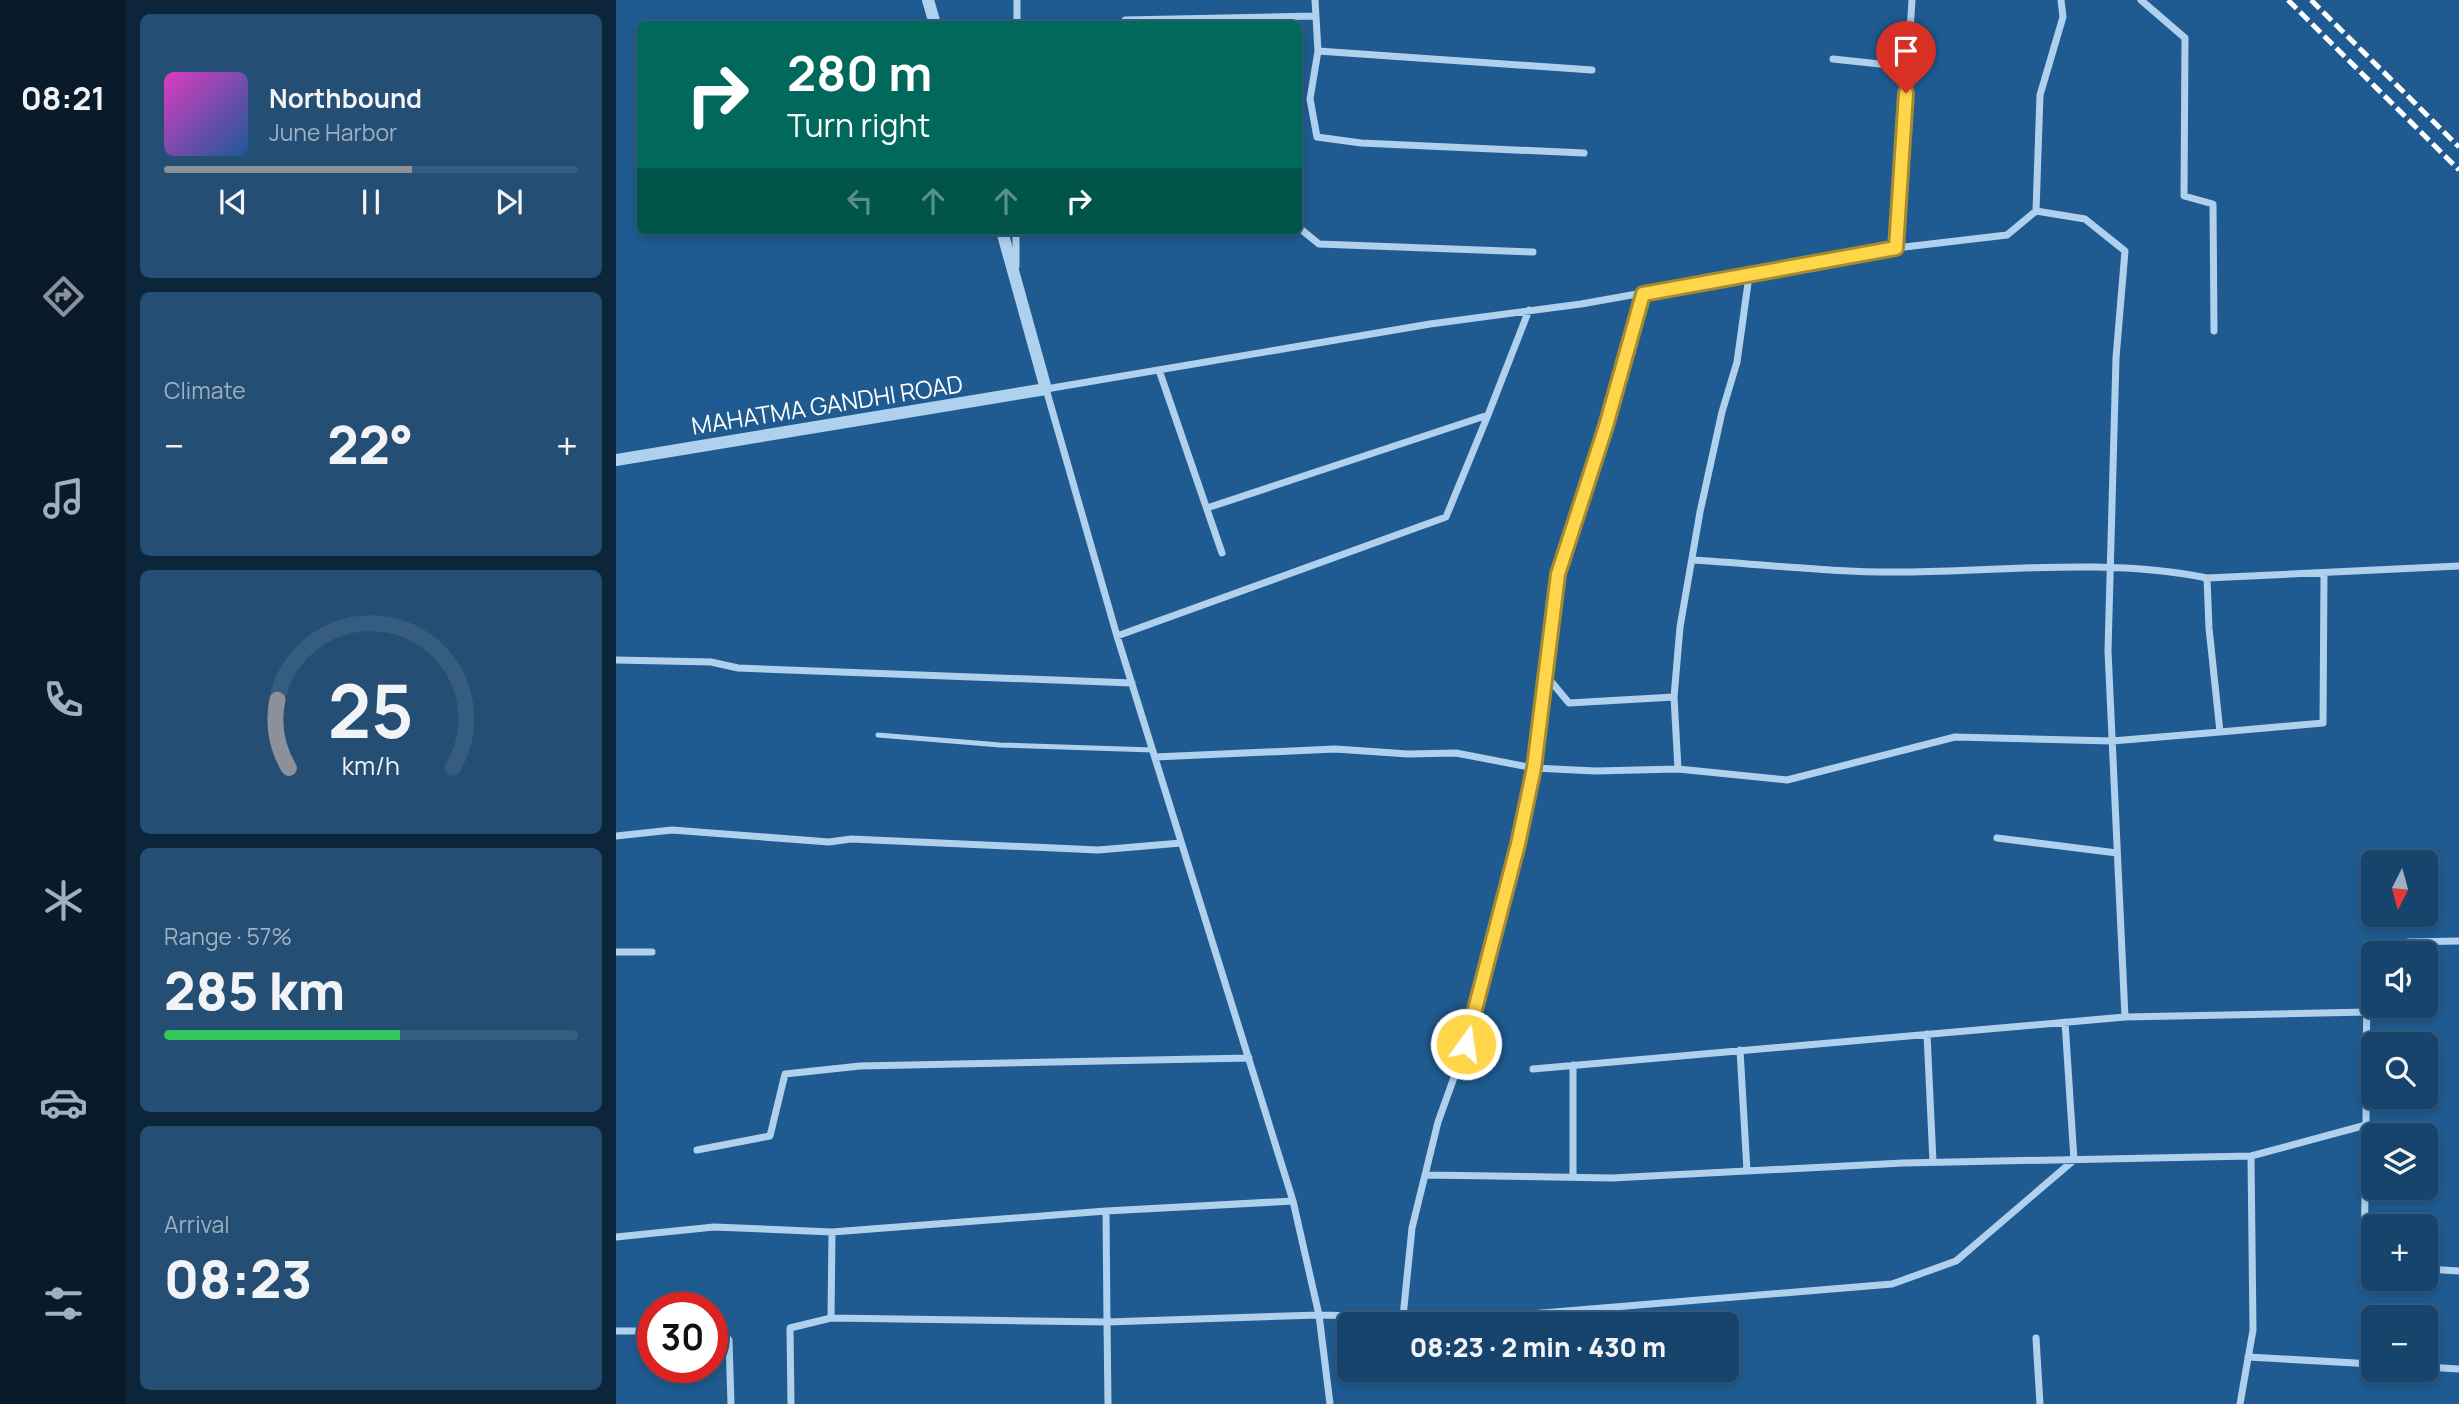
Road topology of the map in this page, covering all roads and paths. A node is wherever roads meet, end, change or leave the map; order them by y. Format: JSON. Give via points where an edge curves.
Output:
{"nodes":[{"id":1,"x":928,"y":0,"type":"edge"},
{"id":2,"x":1017,"y":0,"type":"edge"},
{"id":3,"x":1315,"y":0,"type":"edge"},
{"id":4,"x":1912,"y":0,"type":"edge"},
{"id":5,"x":2061,"y":0,"type":"edge"},
{"id":6,"x":2141,"y":0,"type":"edge"},
{"id":7,"x":1314,"y":16,"type":"junction"},
{"id":8,"x":934,"y":21,"type":"edge"},
{"id":9,"x":1017,"y":21,"type":"edge"},
{"id":10,"x":1125,"y":21,"type":"edge"},
{"id":11,"x":1318,"y":51,"type":"junction"},
{"id":12,"x":1833,"y":59,"type":"dead end"},
{"id":13,"x":1908,"y":67,"type":"junction"},
{"id":14,"x":1592,"y":70,"type":"dead end"},
{"id":15,"x":1302,"y":98,"type":"edge"},
{"id":16,"x":1310,"y":99,"type":"junction"},
{"id":17,"x":1584,"y":153,"type":"dead end"},
{"id":18,"x":2036,"y":211,"type":"junction"},
{"id":19,"x":1302,"y":230,"type":"edge"},
{"id":20,"x":1003,"y":235,"type":"edge"},
{"id":21,"x":1016,"y":235,"type":"edge"},
{"id":22,"x":1896,"y":248,"type":"junction"},
{"id":23,"x":1533,"y":252,"type":"dead end"},
{"id":24,"x":1016,"y":273,"type":"junction"},
{"id":25,"x":1749,"y":276,"type":"junction"},
{"id":26,"x":1643,"y":294,"type":"junction"},
{"id":27,"x":1530,"y":310,"type":"junction"},
{"id":28,"x":2214,"y":331,"type":"dead end"},
{"id":29,"x":1159,"y":370,"type":"junction"},
{"id":30,"x":1046,"y":389,"type":"junction"},
{"id":31,"x":1488,"y":415,"type":"junction"},
{"id":32,"x":616,"y":460,"type":"edge"},
{"id":33,"x":1207,"y":508,"type":"junction"},
{"id":34,"x":1222,"y":553,"type":"dead end"},
{"id":35,"x":1692,"y":560,"type":"junction"},
{"id":36,"x":2110,"y":565,"type":"junction"},
{"id":37,"x":2459,"y":566,"type":"edge"},
{"id":38,"x":2324,"y":574,"type":"junction"},
{"id":39,"x":2207,"y":578,"type":"junction"},
{"id":40,"x":1117,"y":635,"type":"junction"},
{"id":41,"x":616,"y":660,"type":"edge"},
{"id":42,"x":1544,"y":673,"type":"junction"},
{"id":43,"x":1132,"y":683,"type":"junction"},
{"id":44,"x":1674,"y":696,"type":"junction"},
{"id":45,"x":2220,"y":732,"type":"junction"},
{"id":46,"x":878,"y":735,"type":"dead end"},
{"id":47,"x":2112,"y":741,"type":"junction"},
{"id":48,"x":1154,"y":754,"type":"junction"},
{"id":49,"x":1534,"y":768,"type":"junction"},
{"id":50,"x":1678,"y":769,"type":"junction"},
{"id":51,"x":616,"y":836,"type":"edge"},
{"id":52,"x":1997,"y":838,"type":"dead end"},
{"id":53,"x":1181,"y":843,"type":"junction"},
{"id":54,"x":2117,"y":853,"type":"junction"},
{"id":55,"x":2438,"y":941,"type":"edge"},
{"id":56,"x":2459,"y":941,"type":"edge"},
{"id":57,"x":652,"y":952,"type":"dead end"},
{"id":58,"x":616,"y":953,"type":"edge"},
{"id":59,"x":2361,"y":1012,"type":"edge"},
{"id":60,"x":2125,"y":1017,"type":"junction"},
{"id":61,"x":2368,"y":1018,"type":"edge"},
{"id":62,"x":2066,"y":1022,"type":"junction"},
{"id":63,"x":1927,"y":1034,"type":"junction"},
{"id":64,"x":1740,"y":1050,"type":"junction"},
{"id":65,"x":1249,"y":1058,"type":"junction"},
{"id":66,"x":1573,"y":1065,"type":"junction"},
{"id":67,"x":1533,"y":1069,"type":"dead end"},
{"id":68,"x":2366,"y":1123,"type":"edge"},
{"id":69,"x":2361,"y":1126,"type":"edge"},
{"id":70,"x":697,"y":1150,"type":"dead end"},
{"id":71,"x":2251,"y":1156,"type":"junction"},
{"id":72,"x":2074,"y":1160,"type":"junction"},
{"id":73,"x":1933,"y":1162,"type":"junction"},
{"id":74,"x":1747,"y":1171,"type":"junction"},
{"id":75,"x":1425,"y":1175,"type":"junction"},
{"id":76,"x":1573,"y":1177,"type":"junction"},
{"id":77,"x":1293,"y":1201,"type":"junction"},
{"id":78,"x":1106,"y":1211,"type":"junction"},
{"id":79,"x":832,"y":1232,"type":"junction"},
{"id":80,"x":616,"y":1237,"type":"edge"},
{"id":81,"x":2438,"y":1270,"type":"edge"},
{"id":82,"x":2459,"y":1271,"type":"edge"},
{"id":83,"x":1404,"y":1312,"type":"edge"},
{"id":84,"x":1554,"y":1312,"type":"edge"},
{"id":85,"x":1319,"y":1315,"type":"junction"},
{"id":86,"x":1337,"y":1315,"type":"edge"},
{"id":87,"x":831,"y":1318,"type":"junction"},
{"id":88,"x":1107,"y":1322,"type":"junction"},
{"id":89,"x":616,"y":1330,"type":"edge"},
{"id":90,"x":637,"y":1331,"type":"edge"},
{"id":91,"x":2036,"y":1338,"type":"dead end"},
{"id":92,"x":728,"y":1339,"type":"edge"},
{"id":93,"x":2248,"y":1357,"type":"junction"},
{"id":94,"x":2361,"y":1363,"type":"edge"},
{"id":95,"x":2438,"y":1368,"type":"edge"},
{"id":96,"x":2459,"y":1369,"type":"edge"},
{"id":97,"x":731,"y":1404,"type":"edge"},
{"id":98,"x":791,"y":1404,"type":"edge"},
{"id":99,"x":1108,"y":1404,"type":"edge"},
{"id":100,"x":1330,"y":1404,"type":"edge"},
{"id":101,"x":2040,"y":1404,"type":"edge"},
{"id":102,"x":2240,"y":1404,"type":"edge"}],
"edges":[{"from":1,"to":8,"type":"street"},
{"from":2,"to":9,"type":"street"},
{"from":3,"to":7,"type":"street"},
{"from":4,"to":13,"type":"street"},
{"from":5,"to":18,"type":"street","via":[[2063,17],[2040,95]]},
{"from":6,"to":28,"type":"street","via":[[2185,38],[2184,196],[2213,204]]},
{"from":7,"to":10,"type":"street"},
{"from":7,"to":11,"type":"street"},
{"from":11,"to":14,"type":"street"},
{"from":11,"to":16,"type":"street"},
{"from":12,"to":13,"type":"street"},
{"from":13,"to":22,"type":"street"},
{"from":15,"to":16,"type":"street"},
{"from":16,"to":17,"type":"street","via":[[1317,137],[1322,139]]},
{"from":18,"to":22,"type":"street","via":[[2007,236]]},
{"from":18,"to":36,"type":"street","via":[[2085,219],[2126,251],[2116,358]]},
{"from":19,"to":23,"type":"street","via":[[1320,244]]},
{"from":20,"to":24,"type":"street"},
{"from":21,"to":24,"type":"street"},
{"from":22,"to":25,"type":"street"},
{"from":24,"to":30,"type":"street"},
{"from":25,"to":26,"type":"street"},
{"from":25,"to":35,"type":"street","via":[[1737,362],[1722,412]]},
{"from":26,"to":27,"type":"street"},
{"from":26,"to":42,"type":"street","via":[[1558,574]]},
{"from":27,"to":29,"type":"street"},
{"from":27,"to":31,"type":"street"},
{"from":29,"to":30,"type":"street"},
{"from":29,"to":33,"type":"street"},
{"from":30,"to":32,"type":"street","name":"MAHATMA GANDHI ROAD"},
{"from":30,"to":40,"type":"street"},
{"from":31,"to":33,"type":"street"},
{"from":31,"to":40,"type":"street","via":[[1446,517]]},
{"from":33,"to":34,"type":"street"},
{"from":35,"to":36,"type":"street","via":[[1902,572]]},
{"from":35,"to":44,"type":"street"},
{"from":36,"to":39,"type":"street"},
{"from":36,"to":47,"type":"street"},
{"from":37,"to":38,"type":"street"},
{"from":38,"to":39,"type":"street"},
{"from":38,"to":45,"type":"street","via":[[2323,723]]},
{"from":39,"to":45,"type":"street"},
{"from":40,"to":43,"type":"street"},
{"from":41,"to":43,"type":"street"},
{"from":42,"to":44,"type":"street","via":[[1569,703]]},
{"from":42,"to":49,"type":"street"},
{"from":43,"to":48,"type":"street"},
{"from":44,"to":50,"type":"street"},
{"from":45,"to":47,"type":"street"},
{"from":46,"to":48,"type":"lane"},
{"from":47,"to":50,"type":"street","via":[[1955,737],[1787,780]]},
{"from":47,"to":54,"type":"street"},
{"from":48,"to":49,"type":"street","via":[[1335,748],[1456,753]]},
{"from":48,"to":53,"type":"street"},
{"from":49,"to":50,"type":"street"},
{"from":49,"to":75,"type":"street","via":[[1466,1044]]},
{"from":51,"to":53,"type":"street","via":[[672,830],[829,842],[851,839],[1098,850]]},
{"from":52,"to":54,"type":"street"},
{"from":53,"to":65,"type":"street"},
{"from":54,"to":60,"type":"street"},
{"from":55,"to":56,"type":"street"},
{"from":57,"to":58,"type":"street"},
{"from":59,"to":60,"type":"street"},
{"from":60,"to":62,"type":"street"},
{"from":61,"to":68,"type":"street"},
{"from":62,"to":63,"type":"street"},
{"from":62,"to":72,"type":"street"},
{"from":63,"to":64,"type":"street"},
{"from":63,"to":73,"type":"street"},
{"from":64,"to":66,"type":"street"},
{"from":64,"to":74,"type":"street"},
{"from":65,"to":70,"type":"street","via":[[860,1066],[785,1074],[771,1136]]},
{"from":65,"to":77,"type":"street"},
{"from":66,"to":67,"type":"street"},
{"from":66,"to":76,"type":"street"},
{"from":69,"to":71,"type":"street"},
{"from":71,"to":72,"type":"street"},
{"from":71,"to":93,"type":"street","via":[[2253,1330]]},
{"from":72,"to":73,"type":"street"},
{"from":72,"to":84,"type":"street","via":[[1956,1261],[1892,1284]]},
{"from":73,"to":74,"type":"street"},
{"from":74,"to":76,"type":"street"},
{"from":75,"to":76,"type":"street"},
{"from":75,"to":83,"type":"street","via":[[1412,1228]]},
{"from":77,"to":78,"type":"street"},
{"from":77,"to":85,"type":"street"},
{"from":78,"to":79,"type":"street"},
{"from":78,"to":88,"type":"street"},
{"from":79,"to":80,"type":"street","via":[[714,1227]]},
{"from":79,"to":87,"type":"street"},
{"from":81,"to":82,"type":"street"},
{"from":85,"to":86,"type":"street"},
{"from":85,"to":88,"type":"street"},
{"from":85,"to":100,"type":"street"},
{"from":87,"to":88,"type":"street"},
{"from":87,"to":98,"type":"street","via":[[790,1328]]},
{"from":88,"to":99,"type":"street"},
{"from":89,"to":90,"type":"street"},
{"from":91,"to":101,"type":"street"},
{"from":92,"to":97,"type":"street"},
{"from":93,"to":94,"type":"street"},
{"from":93,"to":102,"type":"street"},
{"from":95,"to":96,"type":"street"}]}
